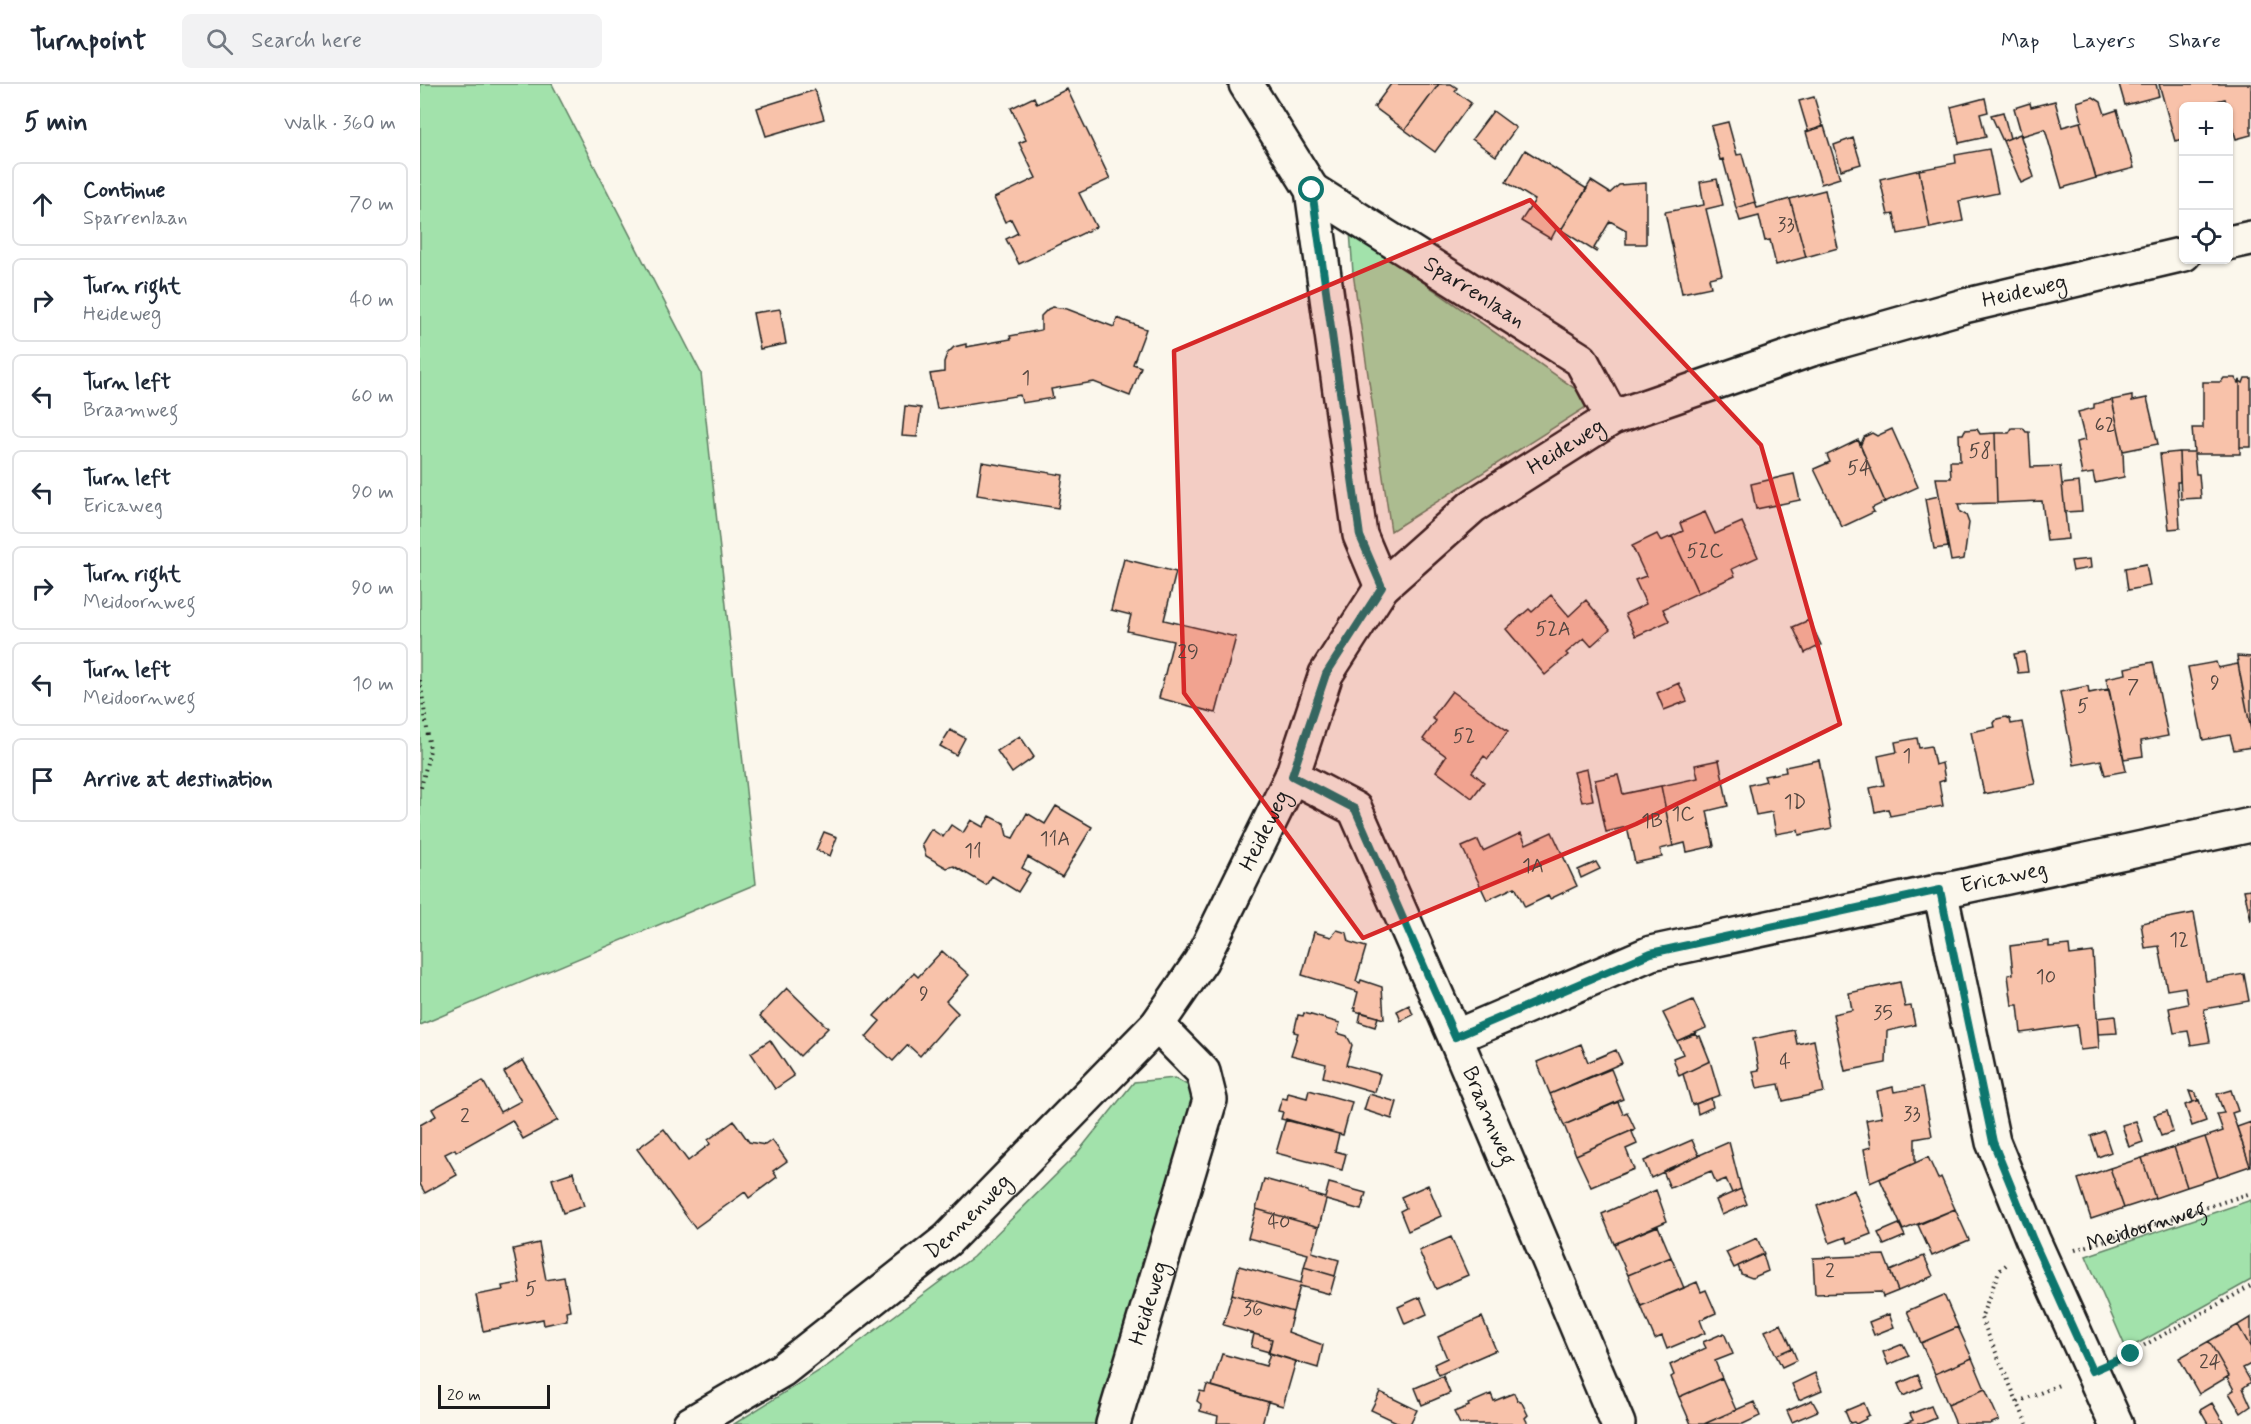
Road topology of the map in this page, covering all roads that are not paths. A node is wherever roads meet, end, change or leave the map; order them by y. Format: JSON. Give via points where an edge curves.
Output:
{"nodes":[{"id":1,"x":1246,"y":84,"type":"edge"},
{"id":2,"x":1312,"y":190,"type":"junction"},
{"id":3,"x":2251,"y":238,"type":"edge"},
{"id":4,"x":2233,"y":242,"type":"edge"},
{"id":5,"x":2179,"y":255,"type":"edge"},
{"id":6,"x":1612,"y":418,"type":"junction"},
{"id":7,"x":1382,"y":587,"type":"junction"},
{"id":8,"x":1292,"y":776,"type":"junction"},
{"id":9,"x":2251,"y":825,"type":"edge"},
{"id":10,"x":1940,"y":890,"type":"junction"},
{"id":11,"x":1201,"y":961,"type":"joint"},
{"id":12,"x":1157,"y":1025,"type":"junction"},
{"id":13,"x":1455,"y":1037,"type":"junction"},
{"id":14,"x":690,"y":1424,"type":"edge"},
{"id":15,"x":1113,"y":1424,"type":"edge"},
{"id":16,"x":1618,"y":1424,"type":"edge"},
{"id":17,"x":2116,"y":1424,"type":"edge"}],
"edges":[{"from":1,"to":2,"type":"street","name":"Sparrenlaan"},
{"from":2,"to":6,"type":"street","name":"Sparrenlaan","via":[[1581,360]]},
{"from":2,"to":7,"type":"street","name":"Sparrenlaan","via":[[1360,536]]},
{"from":3,"to":4,"type":"street"},
{"from":5,"to":6,"type":"street","name":"Heideweg","via":[[1964,306],[1812,348]]},
{"from":6,"to":7,"type":"street","name":"Heideweg","via":[[1473,507]]},
{"from":7,"to":8,"type":"street","name":"Heideweg","via":[[1326,674]]},
{"from":8,"to":11,"type":"street","name":"Heideweg"},
{"from":8,"to":13,"type":"street","name":"Braamweg","via":[[1355,809]]},
{"from":9,"to":10,"type":"street","name":"Ericaweg"},
{"from":10,"to":13,"type":"street","name":"Ericaweg","via":[[1651,953]]},
{"from":10,"to":17,"type":"street","via":[[1993,1142]]},
{"from":11,"to":12,"type":"street","name":"Dennenweg"},
{"from":12,"to":14,"type":"street","name":"Dennenweg","via":[[947,1240],[782,1370]]},
{"from":12,"to":15,"type":"street","name":"Heideweg","via":[[1203,1072],[1210,1100]]},
{"from":13,"to":16,"type":"street","name":"Braamweg"}]}
